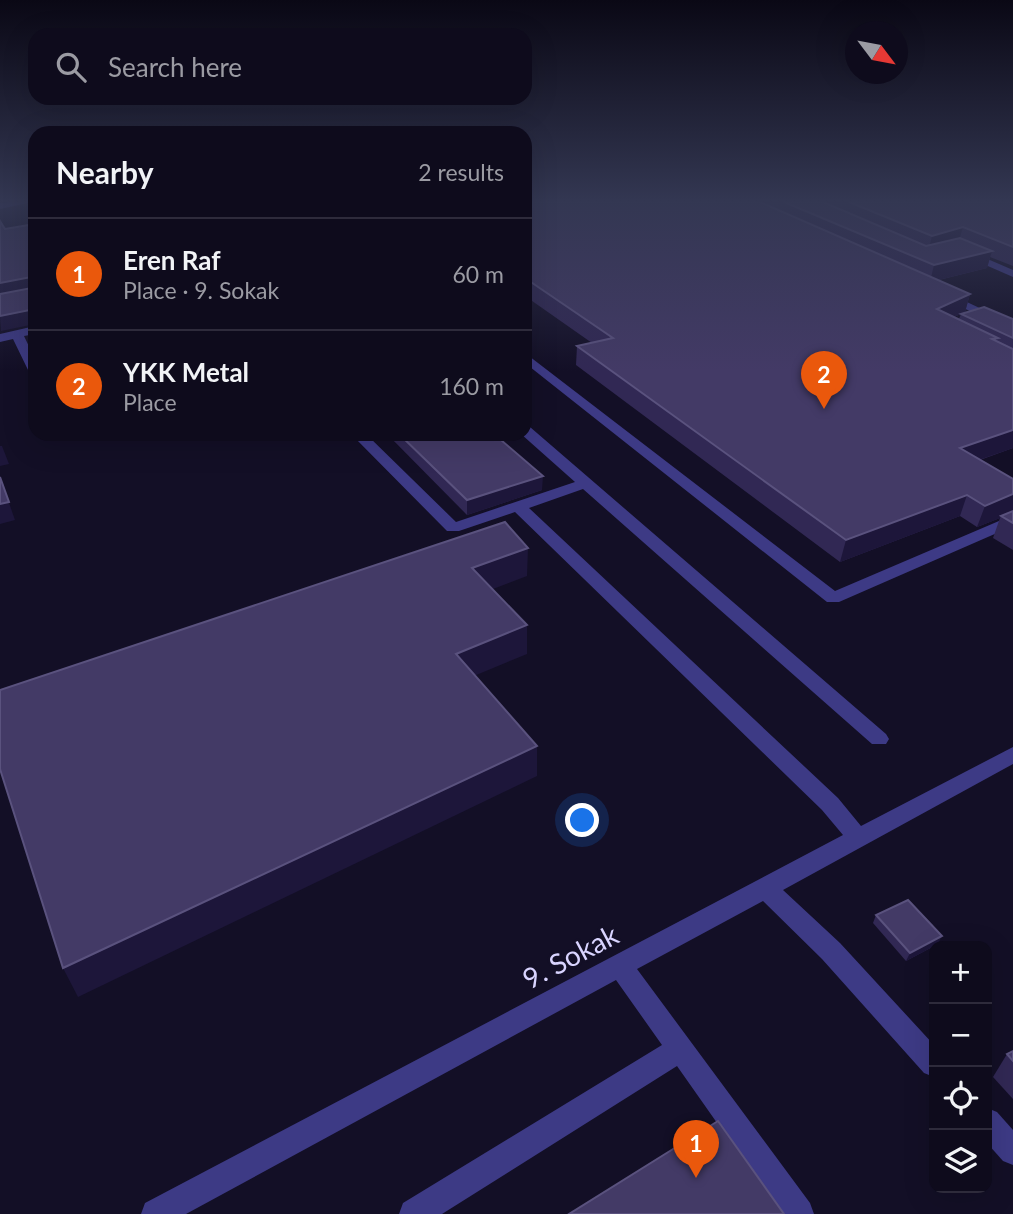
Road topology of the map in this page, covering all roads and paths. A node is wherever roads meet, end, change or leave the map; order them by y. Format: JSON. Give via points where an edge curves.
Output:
{"nodes":[{"id":1,"x":979,"y":259,"type":"edge"},
{"id":2,"x":1013,"y":274,"type":"edge"},
{"id":3,"x":932,"y":290,"type":"edge"},
{"id":4,"x":950,"y":322,"type":"edge"},
{"id":5,"x":28,"y":332,"type":"edge"},
{"id":6,"x":17,"y":334,"type":"junction"},
{"id":7,"x":0,"y":338,"type":"edge"},
{"id":8,"x":28,"y":357,"type":"edge"},
{"id":9,"x":532,"y":362,"type":"edge"},
{"id":10,"x":532,"y":436,"type":"edge"},
{"id":11,"x":365,"y":441,"type":"edge"},
{"id":12,"x":586,"y":483,"type":"junction"},
{"id":13,"x":518,"y":506,"type":"junction"},
{"id":14,"x":1013,"y":520,"type":"edge"},
{"id":15,"x":879,"y":739,"type":"dead end"},
{"id":16,"x":1013,"y":755,"type":"edge"},
{"id":17,"x":857,"y":838,"type":"junction"},
{"id":18,"x":764,"y":887,"type":"junction"},
{"id":19,"x":620,"y":965,"type":"junction"},
{"id":20,"x":680,"y":1049,"type":"junction"},
{"id":21,"x":929,"y":1059,"type":"edge"},
{"id":22,"x":992,"y":1128,"type":"edge"},
{"id":23,"x":1013,"y":1151,"type":"edge"},
{"id":24,"x":156,"y":1214,"type":"edge"},
{"id":25,"x":414,"y":1214,"type":"edge"},
{"id":26,"x":799,"y":1214,"type":"edge"}],
"edges":[{"from":1,"to":2,"type":"street"},
{"from":3,"to":4,"type":"street","via":[[982,312]]},
{"from":5,"to":6,"type":"street"},
{"from":6,"to":7,"type":"street"},
{"from":6,"to":8,"type":"street"},
{"from":9,"to":14,"type":"street","via":[[833,598]]},
{"from":10,"to":12,"type":"street"},
{"from":11,"to":13,"type":"street","via":[[453,528]]},
{"from":12,"to":13,"type":"street"},
{"from":12,"to":15,"type":"street"},
{"from":13,"to":17,"type":"street","via":[[830,803]]},
{"from":16,"to":17,"type":"street","name":"9. Sokak"},
{"from":17,"to":18,"type":"street","name":"9. Sokak"},
{"from":18,"to":19,"type":"street","name":"9. Sokak"},
{"from":18,"to":21,"type":"street","via":[[831,951]]},
{"from":19,"to":20,"type":"street"},
{"from":19,"to":24,"type":"street","name":"9. Sokak"},
{"from":20,"to":25,"type":"street"},
{"from":20,"to":26,"type":"street"},
{"from":22,"to":23,"type":"street"}]}
